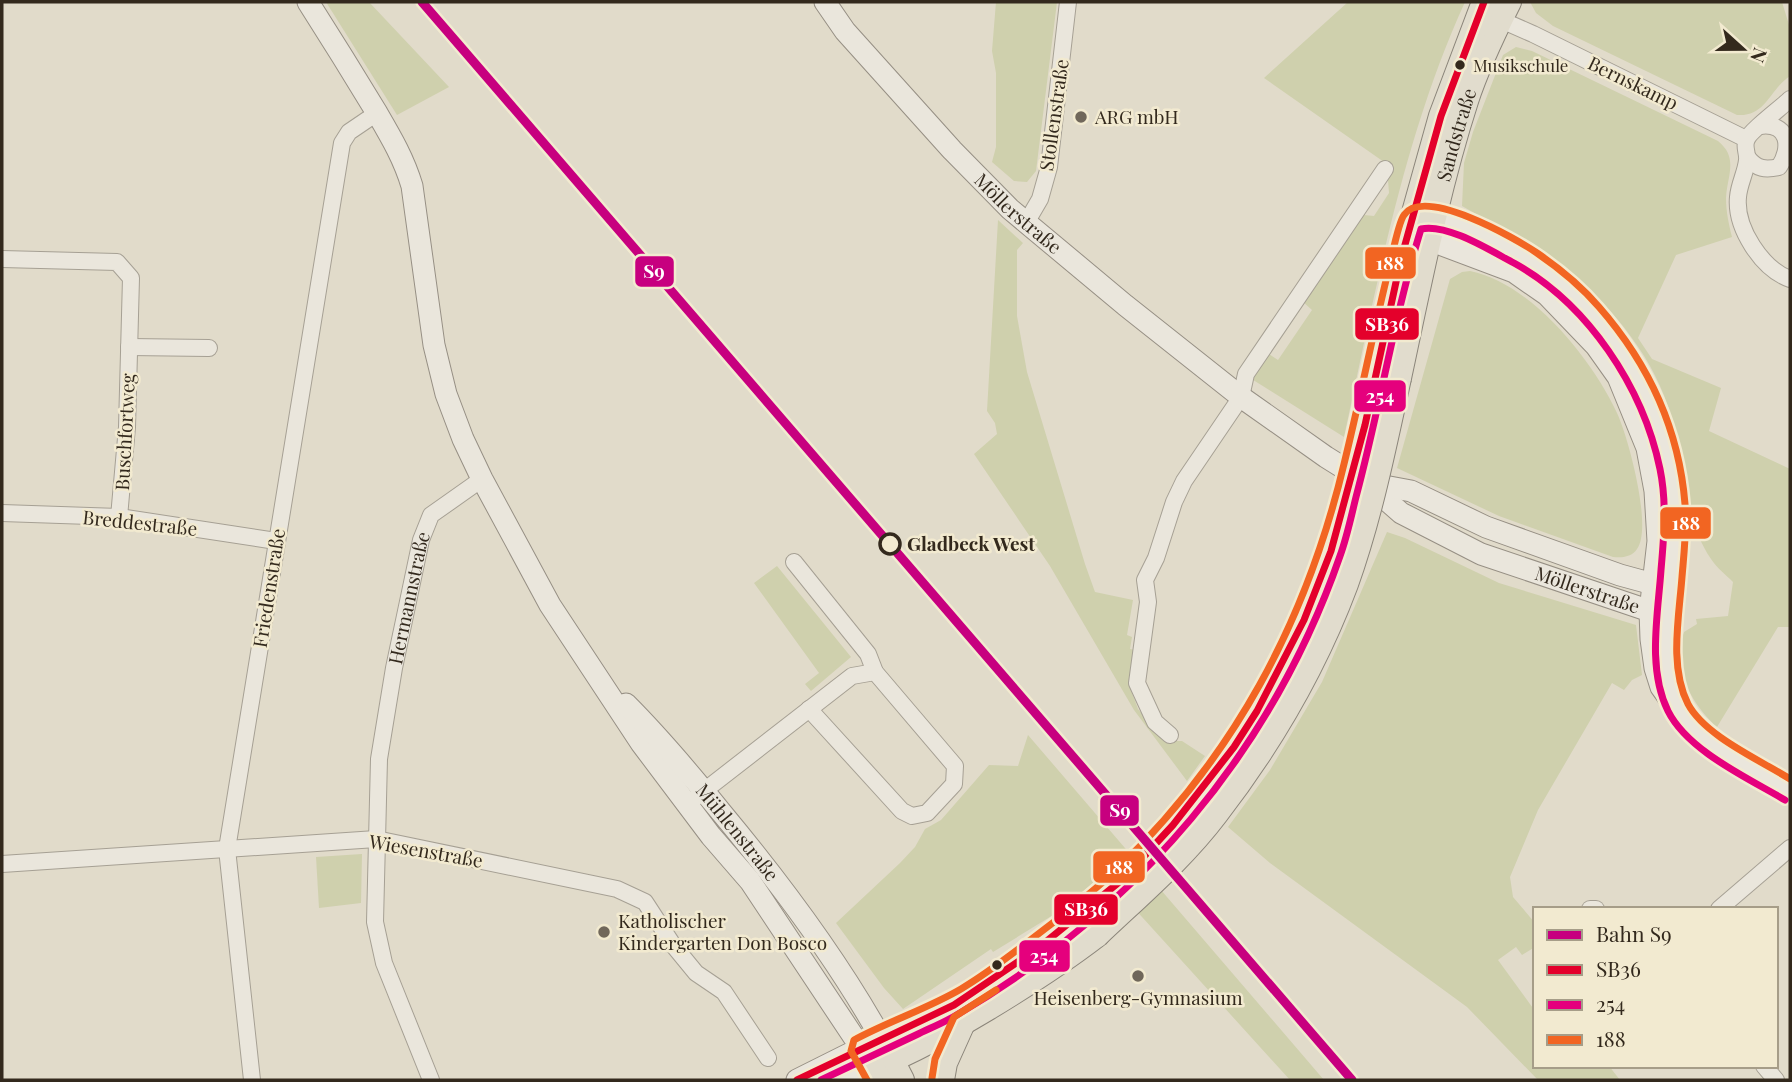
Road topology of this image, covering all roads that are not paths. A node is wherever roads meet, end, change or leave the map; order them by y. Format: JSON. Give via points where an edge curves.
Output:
{"nodes":[{"id":1,"x":307,"y":2,"type":"edge"},
{"id":2,"x":825,"y":2,"type":"edge"},
{"id":3,"x":1068,"y":2,"type":"edge"},
{"id":4,"x":1493,"y":8,"type":"edge"},
{"id":5,"x":1790,"y":99,"type":"edge"},
{"id":6,"x":377,"y":113,"type":"junction"},
{"id":7,"x":1760,"y":126,"type":"junction"},
{"id":8,"x":1746,"y":139,"type":"junction"},
{"id":9,"x":1748,"y":158,"type":"junction"},
{"id":10,"x":1385,"y":169,"type":"dead end"},
{"id":11,"x":1424,"y":218,"type":"junction"},
{"id":12,"x":1026,"y":223,"type":"junction"},
{"id":13,"x":1429,"y":240,"type":"junction"},
{"id":14,"x":2,"y":259,"type":"edge"},
{"id":15,"x":1790,"y":279,"type":"edge"},
{"id":16,"x":129,"y":348,"type":"junction"},
{"id":17,"x":209,"y":348,"type":"dead end"},
{"id":18,"x":1241,"y":397,"type":"junction"},
{"id":19,"x":482,"y":479,"type":"junction"},
{"id":20,"x":1366,"y":482,"type":"junction"},
{"id":21,"x":2,"y":513,"type":"edge"},
{"id":22,"x":119,"y":517,"type":"junction"},
{"id":23,"x":276,"y":541,"type":"junction"},
{"id":24,"x":794,"y":562,"type":"dead end"},
{"id":25,"x":1653,"y":584,"type":"junction"},
{"id":26,"x":1669,"y":600,"type":"junction"},
{"id":27,"x":1650,"y":611,"type":"junction"},
{"id":28,"x":875,"y":672,"type":"junction"},
{"id":29,"x":598,"y":677,"type":"junction"},
{"id":30,"x":1676,"y":705,"type":"junction"},
{"id":31,"x":809,"y":709,"type":"junction"},
{"id":32,"x":1170,"y":736,"type":"dead end"},
{"id":33,"x":704,"y":791,"type":"junction"},
{"id":34,"x":1790,"y":791,"type":"edge"},
{"id":35,"x":687,"y":805,"type":"junction"},
{"id":36,"x":376,"y":839,"type":"junction"},
{"id":37,"x":1790,"y":848,"type":"edge"},
{"id":38,"x":227,"y":849,"type":"junction"},
{"id":39,"x":2,"y":864,"type":"edge"},
{"id":40,"x":1722,"y":907,"type":"edge"},
{"id":41,"x":963,"y":1023,"type":"junction"},
{"id":42,"x":768,"y":1058,"type":"dead end"},
{"id":43,"x":881,"y":1063,"type":"edge"},
{"id":44,"x":252,"y":1080,"type":"edge"},
{"id":45,"x":431,"y":1080,"type":"edge"},
{"id":46,"x":797,"y":1080,"type":"edge"},
{"id":47,"x":842,"y":1080,"type":"edge"},
{"id":48,"x":942,"y":1080,"type":"edge"}],
"edges":[{"from":1,"to":6,"type":"main road"},
{"from":2,"to":12,"type":"main road","name":"Möllerstraße","via":[[845,31],[952,150]]},
{"from":3,"to":12,"type":"street","name":"Stollenstraße","via":[[1049,167],[1040,199]]},
{"from":4,"to":8,"type":"street","name":"Bernskamp"},
{"from":4,"to":11,"type":"main road","name":"Sandstraße","via":[[1467,99]]},
{"from":5,"to":7,"type":"street"},
{"from":6,"to":19,"type":"main road","via":[[412,186],[434,345],[446,394]]},
{"from":6,"to":23,"type":"street","name":"Friedenstraße","via":[[349,132],[342,143]]},
{"from":7,"to":8,"type":"street"},
{"from":7,"to":9,"type":"street","via":[[1780,130],[1788,141],[1787,155],[1779,167],[1764,169]]},
{"from":8,"to":9,"type":"street"},
{"from":9,"to":15,"type":"street","via":[[1738,198],[1747,234],[1763,260]]},
{"from":10,"to":18,"type":"street","via":[[1246,374]]},
{"from":11,"to":13,"type":"main road","name":"Sandstraße"},
{"from":11,"to":26,"type":"main road","via":[[1515,251],[1555,278],[1616,342],[1639,378],[1668,460],[1675,505]]},
{"from":11,"to":43,"type":"main road","name":"Sandstraße","bridge":true,"via":[[1398,271],[1365,425],[1331,551],[1304,620],[1234,747],[1173,825],[1122,878]]},
{"from":12,"to":18,"type":"main road","name":"Möllerstraße"},
{"from":13,"to":25,"type":"main road","via":[[1514,272],[1547,295],[1596,346],[1618,377],[1647,448],[1655,491],[1658,541]]},
{"from":13,"to":41,"type":"main road","name":"Sandstraße","bridge":true,"via":[[1377,481],[1346,584],[1289,706],[1261,752],[1188,847],[1097,935],[1056,967]]},
{"from":14,"to":16,"type":"street","name":"Buschfortweg","via":[[117,262],[131,278]]},
{"from":16,"to":17,"type":"street","name":"Buschfortweg"},
{"from":16,"to":22,"type":"street","name":"Buschfortweg"},
{"from":18,"to":20,"type":"main road","name":"Möllerstraße"},
{"from":18,"to":32,"type":"street","via":[[1184,481],[1145,580],[1148,602],[1136,682],[1155,722]]},
{"from":19,"to":29,"type":"main road","name":"Mühlenstraße","via":[[550,604]]},
{"from":19,"to":36,"type":"street","name":"Hermannstraße","via":[[431,515],[421,540],[379,759]]},
{"from":20,"to":25,"type":"main road","name":"Möllerstraße","via":[[1411,491],[1486,527]]},
{"from":20,"to":27,"type":"main road","name":"Möllerstraße","via":[[1401,513],[1481,554]]},
{"from":21,"to":22,"type":"street","name":"Breddestraße"},
{"from":22,"to":23,"type":"street","name":"Breddestraße"},
{"from":23,"to":38,"type":"street","name":"Friedenstraße"},
{"from":24,"to":28,"type":"street","via":[[868,654]]},
{"from":25,"to":26,"type":"main road","name":"Möllerstraße"},
{"from":25,"to":27,"type":"main road"},
{"from":26,"to":27,"type":"main road","name":"Möllerstraße"},
{"from":26,"to":30,"type":"main road","via":[[1668,666]]},
{"from":27,"to":30,"type":"main road","via":[[1655,668],[1661,687]]},
{"from":28,"to":31,"type":"street","via":[[852,676]]},
{"from":28,"to":31,"type":"street","via":[[955,766],[954,784],[927,813],[912,816],[901,811]]},
{"from":29,"to":33,"type":"main road","name":"Mühlenstraße"},
{"from":29,"to":35,"type":"main road","name":"Mühlenstraße"},
{"from":30,"to":34,"type":"main road","via":[[1704,737]]},
{"from":31,"to":33,"type":"street"},
{"from":33,"to":35,"type":"street"},
{"from":33,"to":43,"type":"main road","name":"Mühlenstraße","via":[[773,874],[863,1006]]},
{"from":35,"to":43,"type":"main road","name":"Mühlenstraße","via":[[750,881]]},
{"from":36,"to":38,"type":"street","name":"Wiesenstraße"},
{"from":36,"to":42,"type":"street","name":"Wiesenstraße","via":[[583,881],[645,902],[696,972],[724,992]]},
{"from":36,"to":45,"type":"street","name":"Hermannstraße","via":[[375,922],[384,963]]},
{"from":37,"to":40,"type":"street"},
{"from":38,"to":39,"type":"street","name":"Wiesenstraße"},
{"from":38,"to":44,"type":"street","name":"Friedenstraße"},
{"from":41,"to":43,"type":"main road","name":"Sandstraße"},
{"from":41,"to":48,"type":"main road"},
{"from":43,"to":46,"type":"main road","name":"Sandstraße"},
{"from":43,"to":47,"type":"main road","name":"Sandstraße"}]}
